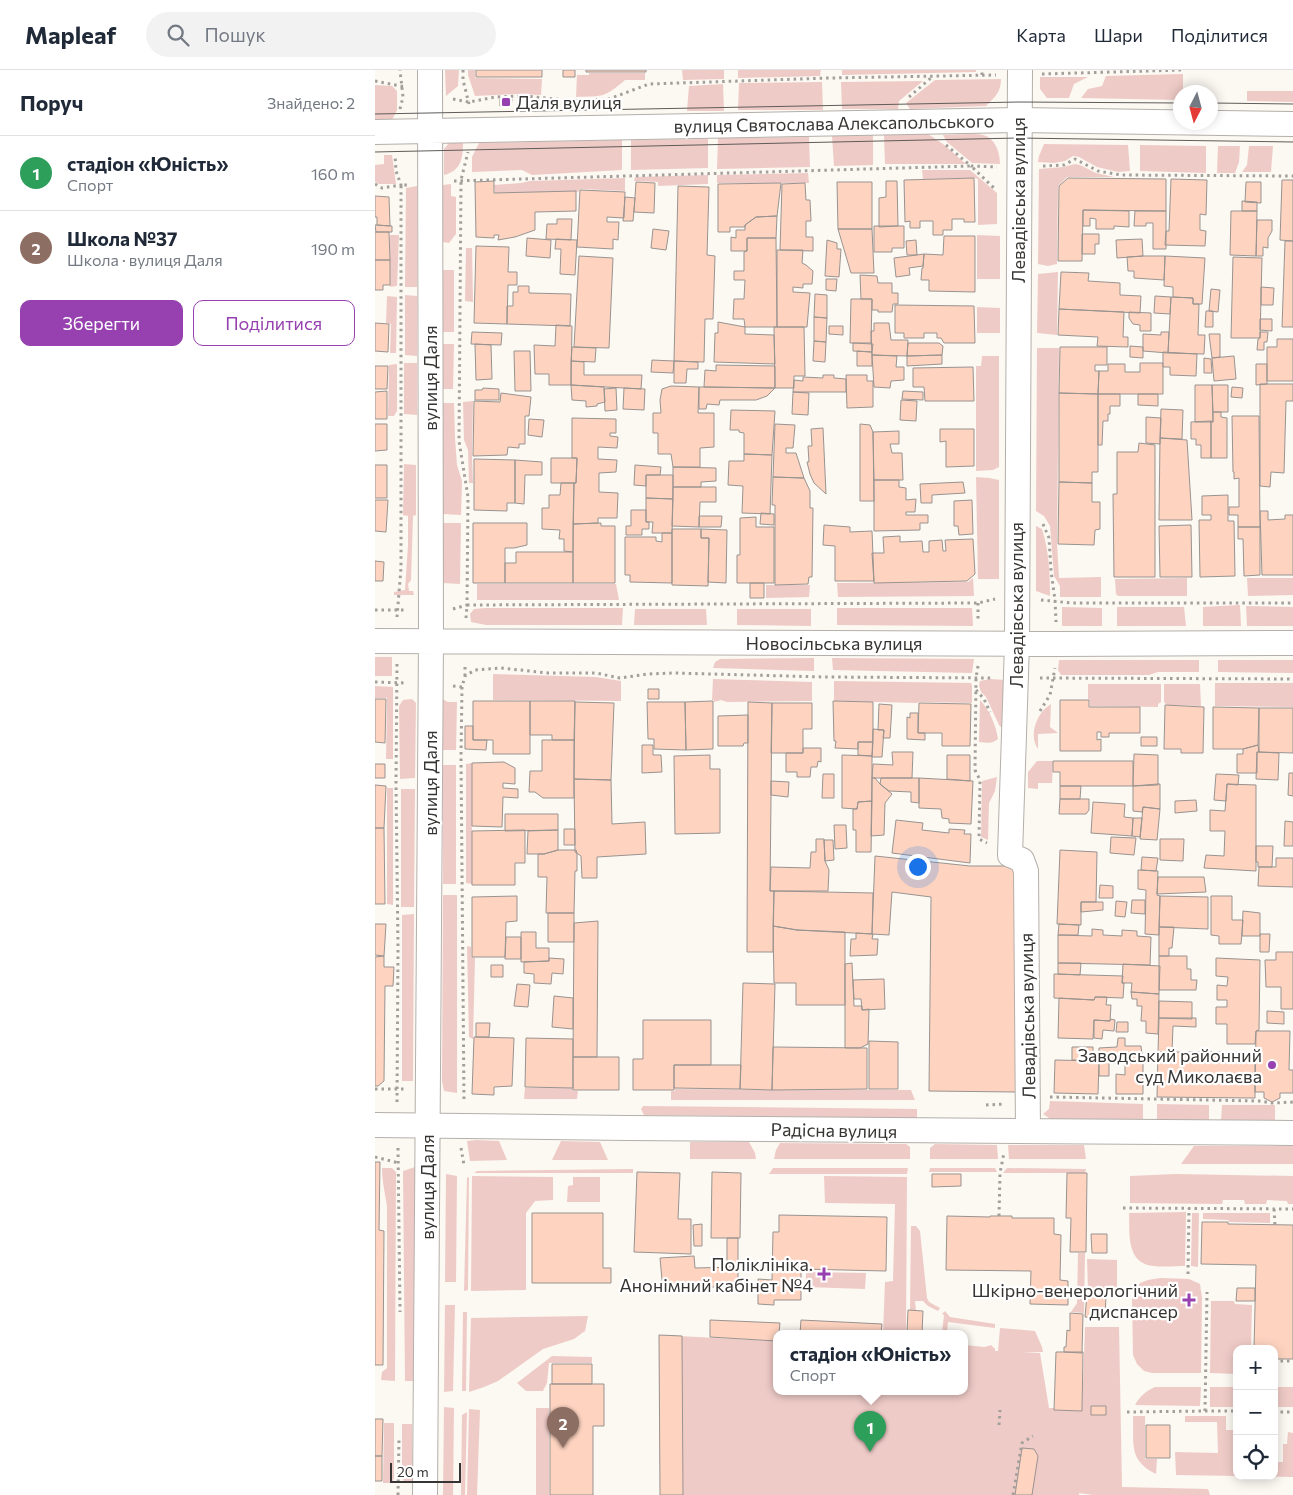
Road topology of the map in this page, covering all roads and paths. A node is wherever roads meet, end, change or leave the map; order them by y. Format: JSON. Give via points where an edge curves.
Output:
{"nodes":[{"id":1,"x":430,"y":70,"type":"edge"},
{"id":2,"x":463,"y":70,"type":"edge"},
{"id":3,"x":982,"y":70,"type":"edge"},
{"id":4,"x":1182,"y":70,"type":"edge"},
{"id":5,"x":1019,"y":72,"type":"edge"},
{"id":6,"x":982,"y":76,"type":"junction"},
{"id":7,"x":932,"y":77,"type":"junction"},
{"id":8,"x":375,"y":81,"type":"edge"},
{"id":9,"x":430,"y":95,"type":"junction"},
{"id":10,"x":908,"y":99,"type":"dead end"},
{"id":11,"x":469,"y":102,"type":"junction"},
{"id":12,"x":1018,"y":120,"type":"junction"},
{"id":13,"x":927,"y":122,"type":"junction"},
{"id":14,"x":1293,"y":124,"type":"edge"},
{"id":15,"x":469,"y":129,"type":"junction"},
{"id":16,"x":430,"y":130,"type":"junction"},
{"id":17,"x":375,"y":132,"type":"edge"},
{"id":18,"x":971,"y":166,"type":"junction"},
{"id":19,"x":1018,"y":167,"type":"junction"},
{"id":20,"x":1293,"y":176,"type":"edge"},
{"id":21,"x":461,"y":180,"type":"junction"},
{"id":22,"x":430,"y":183,"type":"junction"},
{"id":23,"x":998,"y":192,"type":"dead end"},
{"id":24,"x":1017,"y":598,"type":"junction"},
{"id":25,"x":978,"y":603,"type":"junction"},
{"id":26,"x":1293,"y":603,"type":"edge"},
{"id":27,"x":467,"y":605,"type":"junction"},
{"id":28,"x":431,"y":609,"type":"junction"},
{"id":29,"x":375,"y":610,"type":"edge"},
{"id":30,"x":396,"y":610,"type":"junction"},
{"id":31,"x":386,"y":641,"type":"edge"},
{"id":32,"x":431,"y":641,"type":"junction"},
{"id":33,"x":466,"y":641,"type":"junction"},
{"id":34,"x":978,"y":643,"type":"junction"},
{"id":35,"x":1293,"y":643,"type":"edge"},
{"id":36,"x":1017,"y":644,"type":"junction"},
{"id":37,"x":465,"y":676,"type":"junction"},
{"id":38,"x":1016,"y":677,"type":"junction"},
{"id":39,"x":976,"y":678,"type":"junction"},
{"id":40,"x":1293,"y":679,"type":"edge"},
{"id":41,"x":375,"y":682,"type":"edge"},
{"id":42,"x":397,"y":682,"type":"junction"},
{"id":43,"x":431,"y":685,"type":"junction"},
{"id":44,"x":462,"y":687,"type":"junction"},
{"id":45,"x":1009,"y":856,"type":"junction"},
{"id":46,"x":464,"y":1101,"type":"dead end"},
{"id":47,"x":1028,"y":1102,"type":"junction"},
{"id":48,"x":1293,"y":1102,"type":"edge"},
{"id":49,"x":386,"y":1125,"type":"edge"},
{"id":50,"x":427,"y":1125,"type":"junction"},
{"id":51,"x":1028,"y":1132,"type":"junction"},
{"id":52,"x":1293,"y":1133,"type":"edge"},
{"id":53,"x":375,"y":1157,"type":"edge"},
{"id":54,"x":399,"y":1163,"type":"junction"},
{"id":55,"x":1123,"y":1208,"type":"dead end"},
{"id":56,"x":1189,"y":1208,"type":"junction"},
{"id":57,"x":1275,"y":1209,"type":"junction"},
{"id":58,"x":1293,"y":1209,"type":"edge"},
{"id":59,"x":1275,"y":1225,"type":"dead end"},
{"id":60,"x":1188,"y":1274,"type":"dead end"},
{"id":61,"x":1207,"y":1292,"type":"dead end"},
{"id":62,"x":400,"y":1320,"type":"dead end"},
{"id":63,"x":1278,"y":1361,"type":"edge"},
{"id":64,"x":1293,"y":1361,"type":"edge"},
{"id":65,"x":1000,"y":1410,"type":"dead end"},
{"id":66,"x":1205,"y":1411,"type":"junction"},
{"id":67,"x":1233,"y":1411,"type":"edge"},
{"id":68,"x":1127,"y":1412,"type":"dead end"},
{"id":69,"x":1278,"y":1412,"type":"edge"},
{"id":70,"x":1293,"y":1412,"type":"edge"},
{"id":71,"x":999,"y":1425,"type":"dead end"},
{"id":72,"x":1033,"y":1436,"type":"dead end"},
{"id":73,"x":399,"y":1437,"type":"dead end"},
{"id":74,"x":399,"y":1495,"type":"edge"},
{"id":75,"x":425,"y":1495,"type":"edge"},
{"id":76,"x":1013,"y":1495,"type":"edge"}],
"edges":[{"from":1,"to":9,"type":"street","name":"вулиця Даля"},
{"from":2,"to":11,"type":"path"},
{"from":3,"to":6,"type":"path"},
{"from":4,"to":5,"type":"path"},
{"from":5,"to":6,"type":"path"},
{"from":5,"to":12,"type":"street","name":"Левадівська вулиця"},
{"from":6,"to":7,"type":"path"},
{"from":7,"to":10,"type":"path"},
{"from":7,"to":11,"type":"path","via":[[649,84],[609,98],[576,101],[524,96]]},
{"from":8,"to":9,"type":"path","via":[[401,85]]},
{"from":9,"to":11,"type":"path"},
{"from":9,"to":16,"type":"street","name":"вулиця Даля"},
{"from":11,"to":15,"type":"path"},
{"from":12,"to":13,"type":"street","name":"вулиця Святослава Алексапольського"},
{"from":12,"to":14,"type":"street","name":"вулиця Святослава Алексапольського"},
{"from":12,"to":19,"type":"street","name":"Левадівська вулиця"},
{"from":13,"to":15,"type":"street","name":"вулиця Святослава Алексапольського"},
{"from":13,"to":18,"type":"path","via":[[940,140]]},
{"from":15,"to":16,"type":"street","name":"вулиця Святослава Алексапольського"},
{"from":15,"to":21,"type":"path","via":[[469,149]]},
{"from":16,"to":17,"type":"street","name":"вулиця Святослава Алексапольського"},
{"from":16,"to":22,"type":"street","name":"вулиця Даля"},
{"from":18,"to":19,"type":"path"},
{"from":18,"to":21,"type":"path"},
{"from":18,"to":23,"type":"path"},
{"from":19,"to":20,"type":"path","via":[[1063,165],[1075,159],[1098,172],[1121,175]]},
{"from":19,"to":24,"type":"street","name":"Левадівська вулиця"},
{"from":21,"to":22,"type":"path"},
{"from":21,"to":27,"type":"path","via":[[459,440],[468,497]]},
{"from":22,"to":28,"type":"street","name":"вулиця Даля"},
{"from":22,"to":30,"type":"path","via":[[401,185],[401,568]]},
{"from":24,"to":25,"type":"path","via":[[997,598]]},
{"from":24,"to":26,"type":"path","via":[[1072,603]]},
{"from":24,"to":36,"type":"street","name":"Левадівська вулиця"},
{"from":25,"to":27,"type":"path"},
{"from":25,"to":34,"type":"path"},
{"from":27,"to":28,"type":"path","via":[[449,610]]},
{"from":27,"to":33,"type":"path"},
{"from":28,"to":30,"type":"path"},
{"from":28,"to":32,"type":"street","name":"вулиця Даля"},
{"from":29,"to":30,"type":"path"},
{"from":30,"to":31,"type":"path"},
{"from":31,"to":32,"type":"street","name":"Новосільська вулиця"},
{"from":31,"to":42,"type":"path"},
{"from":32,"to":33,"type":"street","name":"Новосільська вулиця"},
{"from":32,"to":43,"type":"street","name":"вулиця Даля"},
{"from":33,"to":34,"type":"street","name":"Новосільська вулиця"},
{"from":33,"to":37,"type":"path"},
{"from":34,"to":36,"type":"street","name":"Новосільська вулиця"},
{"from":34,"to":39,"type":"path"},
{"from":35,"to":36,"type":"street","name":"Новосільська вулиця"},
{"from":36,"to":38,"type":"street","name":"Левадівська вулиця"},
{"from":37,"to":39,"type":"path","via":[[475,670],[501,668],[596,673],[620,678],[674,673]]},
{"from":37,"to":44,"type":"path"},
{"from":38,"to":39,"type":"path"},
{"from":38,"to":40,"type":"path"},
{"from":38,"to":45,"type":"street","name":"Левадівська вулиця"},
{"from":39,"to":45,"type":"path","via":[[975,770],[980,780],[979,839]]},
{"from":41,"to":42,"type":"path"},
{"from":42,"to":43,"type":"path"},
{"from":42,"to":49,"type":"path","via":[[398,948]]},
{"from":43,"to":44,"type":"path"},
{"from":43,"to":50,"type":"street","name":"вулиця Даля"},
{"from":44,"to":46,"type":"path"},
{"from":45,"to":47,"type":"street","name":"Левадівська вулиця","via":[[1022,860],[1026,871]]},
{"from":47,"to":48,"type":"path","via":[[1046,1097]]},
{"from":47,"to":51,"type":"street","name":"Левадівська вулиця"},
{"from":49,"to":50,"type":"street","name":"Радісна вулиця"},
{"from":49,"to":54,"type":"path"},
{"from":50,"to":51,"type":"street","name":"Радісна вулиця"},
{"from":50,"to":75,"type":"street","name":"вулиця Даля"},
{"from":51,"to":52,"type":"street","name":"Радісна вулиця"},
{"from":53,"to":54,"type":"path"},
{"from":54,"to":62,"type":"path"},
{"from":55,"to":56,"type":"path"},
{"from":56,"to":57,"type":"path"},
{"from":56,"to":60,"type":"path"},
{"from":57,"to":58,"type":"path"},
{"from":57,"to":59,"type":"path"},
{"from":61,"to":66,"type":"path"},
{"from":63,"to":64,"type":"path"},
{"from":65,"to":71,"type":"path"},
{"from":66,"to":67,"type":"path"},
{"from":66,"to":68,"type":"path"},
{"from":69,"to":70,"type":"path"},
{"from":72,"to":76,"type":"path","via":[[1021,1443]]},
{"from":73,"to":74,"type":"path"}]}
